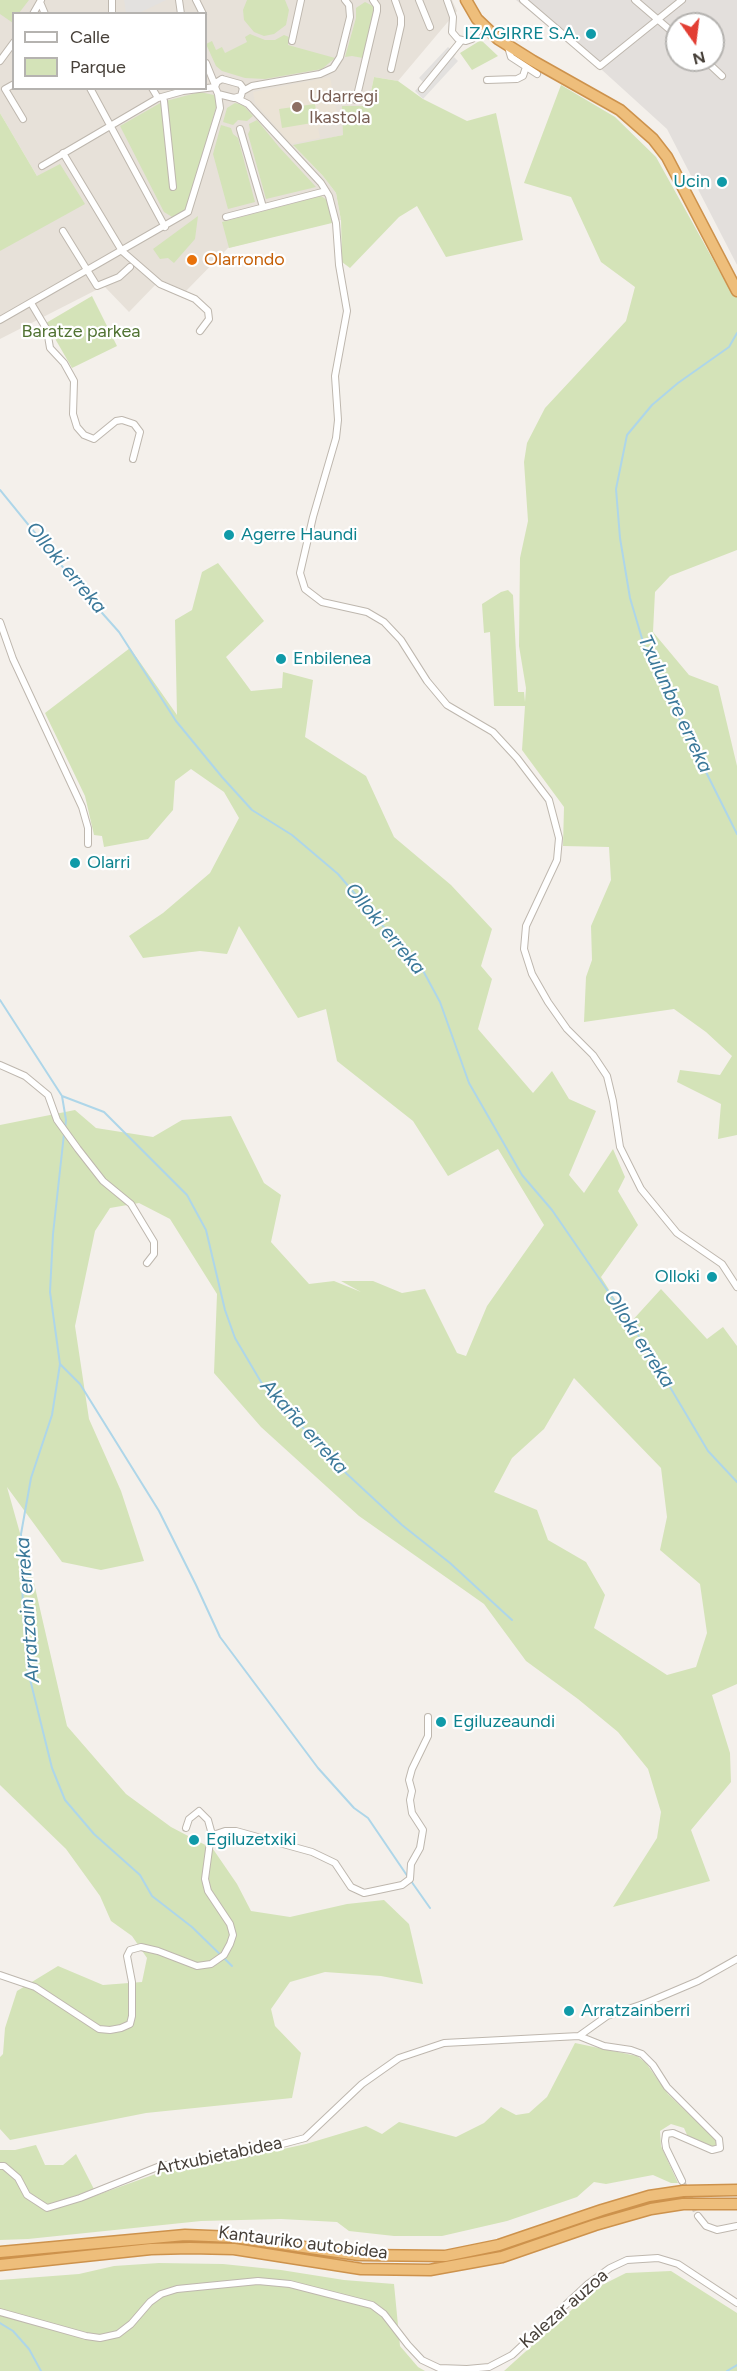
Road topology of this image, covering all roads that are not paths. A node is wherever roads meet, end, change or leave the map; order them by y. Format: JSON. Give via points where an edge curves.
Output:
{"nodes":[{"id":1,"x":301,"y":0,"type":"edge"},
{"id":2,"x":355,"y":0,"type":"edge"},
{"id":3,"x":373,"y":0,"type":"edge"},
{"id":4,"x":394,"y":0,"type":"edge"},
{"id":5,"x":419,"y":0,"type":"edge"},
{"id":6,"x":447,"y":0,"type":"edge"},
{"id":7,"x":466,"y":0,"type":"edge"},
{"id":8,"x":523,"y":0,"type":"edge"},
{"id":9,"x":635,"y":0,"type":"edge"},
{"id":10,"x":682,"y":0,"type":"edge"},
{"id":11,"x":347,"y":1,"type":"edge"},
{"id":12,"x":658,"y":20,"type":"junction"},
{"id":13,"x":483,"y":26,"type":"junction"},
{"id":14,"x":665,"y":26,"type":"edge"},
{"id":15,"x":430,"y":27,"type":"dead end"},
{"id":16,"x":292,"y":41,"type":"dead end"},
{"id":17,"x":461,"y":41,"type":"junction"},
{"id":18,"x":12,"y":45,"type":"edge"},
{"id":19,"x":508,"y":46,"type":"junction"},
{"id":20,"x":0,"y":61,"type":"edge"},
{"id":21,"x":207,"y":65,"type":"edge"},
{"id":22,"x":526,"y":67,"type":"junction"},
{"id":23,"x":392,"y":69,"type":"dead end"},
{"id":24,"x":209,"y":70,"type":"junction"},
{"id":25,"x":718,"y":72,"type":"edge"},
{"id":26,"x":537,"y":74,"type":"dead end"},
{"id":27,"x":722,"y":76,"type":"dead end"},
{"id":28,"x":225,"y":80,"type":"junction"},
{"id":29,"x":487,"y":80,"type":"dead end"},
{"id":30,"x":12,"y":85,"type":"edge"},
{"id":31,"x":215,"y":86,"type":"junction"},
{"id":32,"x":207,"y":87,"type":"edge"},
{"id":33,"x":422,"y":89,"type":"dead end"},
{"id":34,"x":91,"y":90,"type":"edge"},
{"id":35,"x":154,"y":90,"type":"edge"},
{"id":36,"x":189,"y":90,"type":"edge"},
{"id":37,"x":243,"y":91,"type":"junction"},
{"id":38,"x":219,"y":94,"type":"junction"},
{"id":39,"x":235,"y":98,"type":"junction"},
{"id":40,"x":161,"y":100,"type":"junction"},
{"id":41,"x":356,"y":100,"type":"dead end"},
{"id":42,"x":248,"y":104,"type":"junction"},
{"id":43,"x":220,"y":108,"type":"junction"},
{"id":44,"x":23,"y":119,"type":"dead end"},
{"id":45,"x":111,"y":124,"type":"junction"},
{"id":46,"x":240,"y":129,"type":"dead end"},
{"id":47,"x":63,"y":153,"type":"junction"},
{"id":48,"x":42,"y":166,"type":"dead end"},
{"id":49,"x":173,"y":187,"type":"dead end"},
{"id":50,"x":326,"y":191,"type":"junction"},
{"id":51,"x":262,"y":207,"type":"junction"},
{"id":52,"x":226,"y":217,"type":"dead end"},
{"id":53,"x":165,"y":226,"type":"junction"},
{"id":54,"x":63,"y":231,"type":"dead end"},
{"id":55,"x":122,"y":251,"type":"junction"},
{"id":56,"x":130,"y":267,"type":"dead end"},
{"id":57,"x":86,"y":272,"type":"junction"},
{"id":58,"x":737,"y":291,"type":"edge"},
{"id":59,"x":31,"y":303,"type":"junction"},
{"id":60,"x":0,"y":321,"type":"edge"},
{"id":61,"x":200,"y":331,"type":"dead end"},
{"id":62,"x":133,"y":459,"type":"dead end"},
{"id":63,"x":0,"y":622,"type":"edge"},
{"id":64,"x":88,"y":844,"type":"dead end"},
{"id":65,"x":0,"y":1065,"type":"edge"},
{"id":66,"x":147,"y":1263,"type":"dead end"},
{"id":67,"x":737,"y":1287,"type":"edge"},
{"id":68,"x":428,"y":1717,"type":"dead end"},
{"id":69,"x":186,"y":1828,"type":"dead end"},
{"id":70,"x":213,"y":1838,"type":"junction"},
{"id":71,"x":737,"y":1959,"type":"edge"},
{"id":72,"x":0,"y":1975,"type":"edge"},
{"id":73,"x":579,"y":2036,"type":"junction"},
{"id":74,"x":0,"y":2166,"type":"edge"},
{"id":75,"x":682,"y":2181,"type":"tunnel mouth"},
{"id":76,"x":737,"y":2190,"type":"edge"},
{"id":77,"x":737,"y":2204,"type":"edge"},
{"id":78,"x":698,"y":2216,"type":"tunnel mouth"},
{"id":79,"x":737,"y":2226,"type":"edge"},
{"id":80,"x":0,"y":2253,"type":"edge"},
{"id":81,"x":0,"y":2265,"type":"edge"},
{"id":82,"x":737,"y":2303,"type":"edge"},
{"id":83,"x":0,"y":2312,"type":"edge"}],
"edges":[{"from":1,"to":16,"type":"street"},
{"from":2,"to":11,"type":"street"},
{"from":3,"to":41,"type":"street","via":[[377,12]]},
{"from":4,"to":23,"type":"street","via":[[401,25]]},
{"from":5,"to":15,"type":"street"},
{"from":6,"to":17,"type":"street","via":[[453,16],[452,32]]},
{"from":7,"to":13,"type":"highway"},
{"from":8,"to":12,"type":"street","via":[[600,66]]},
{"from":9,"to":12,"type":"street"},
{"from":10,"to":12,"type":"street"},
{"from":11,"to":37,"type":"street","via":[[350,17],[338,61],[329,71]]},
{"from":12,"to":14,"type":"street"},
{"from":13,"to":17,"type":"street","via":[[472,39]]},
{"from":13,"to":19,"type":"highway"},
{"from":17,"to":33,"type":"street"},
{"from":18,"to":20,"type":"street"},
{"from":19,"to":22,"type":"street","via":[[511,57]]},
{"from":19,"to":58,"type":"highway","via":[[610,104],[645,131],[667,157]]},
{"from":21,"to":24,"type":"street"},
{"from":22,"to":26,"type":"street"},
{"from":22,"to":29,"type":"street","via":[[517,79]]},
{"from":24,"to":28,"type":"street"},
{"from":24,"to":31,"type":"street"},
{"from":25,"to":27,"type":"street"},
{"from":28,"to":31,"type":"street","via":[[219,80]]},
{"from":28,"to":37,"type":"street","via":[[240,84]]},
{"from":30,"to":44,"type":"street","via":[[5,89]]},
{"from":31,"to":32,"type":"street"},
{"from":31,"to":38,"type":"street"},
{"from":34,"to":45,"type":"street"},
{"from":35,"to":40,"type":"street"},
{"from":36,"to":40,"type":"street"},
{"from":37,"to":39,"type":"street"},
{"from":37,"to":42,"type":"street"},
{"from":38,"to":39,"type":"street"},
{"from":38,"to":43,"type":"street"},
{"from":39,"to":42,"type":"street"},
{"from":39,"to":43,"type":"street"},
{"from":40,"to":45,"type":"street"},
{"from":40,"to":49,"type":"street"},
{"from":42,"to":50,"type":"street"},
{"from":43,"to":53,"type":"street","via":[[191,208]]},
{"from":45,"to":47,"type":"street"},
{"from":45,"to":53,"type":"street"},
{"from":46,"to":51,"type":"street"},
{"from":47,"to":48,"type":"street"},
{"from":47,"to":55,"type":"street"},
{"from":50,"to":51,"type":"street"},
{"from":50,"to":67,"type":"street","via":[[333,210],[347,311],[335,376],[336,438],[304,550],[300,573],[305,589],[322,602],[367,612],[384,622],[447,705],[493,732],[549,800],[559,838],[557,860],[526,926],[524,949],[532,974],[567,1029],[607,1076],[620,1147],[641,1189],[676,1233],[722,1264]]},
{"from":51,"to":52,"type":"street"},
{"from":53,"to":55,"type":"street"},
{"from":54,"to":57,"type":"street"},
{"from":55,"to":57,"type":"street"},
{"from":55,"to":61,"type":"street","via":[[160,284],[202,304],[210,319]]},
{"from":56,"to":57,"type":"street","via":[[119,277],[96,286]]},
{"from":57,"to":59,"type":"street"},
{"from":59,"to":60,"type":"street"},
{"from":59,"to":62,"type":"street","via":[[48,330],[50,348],[74,381],[73,414],[77,427],[94,439],[116,420],[134,424],[140,432]]},
{"from":63,"to":64,"type":"street","via":[[82,807]]},
{"from":65,"to":66,"type":"street","via":[[25,1076],[48,1095],[68,1136],[103,1181],[131,1204],[154,1242],[154,1254]]},
{"from":68,"to":70,"type":"street","via":[[428,1736],[409,1780],[412,1813],[423,1830],[408,1880],[402,1885],[364,1893],[351,1887],[335,1863],[312,1852],[236,1831],[225,1831]]},
{"from":69,"to":70,"type":"street","via":[[189,1819],[199,1811],[208,1820]]},
{"from":70,"to":72,"type":"street","via":[[205,1879],[233,1935],[221,1957],[211,1964],[197,1966],[141,1947],[130,1950],[130,2024],[99,2029],[35,1987]]},
{"from":71,"to":73,"type":"street","via":[[698,1981],[608,2016]]},
{"from":73,"to":74,"type":"street","name":"Artxubietabidea","via":[[444,2043],[420,2050],[380,2070],[305,2138],[245,2154],[160,2166],[47,2208],[27,2195],[18,2178]]},
{"from":73,"to":75,"type":"street","via":[[642,2054],[667,2087],[719,2139],[720,2148],[712,2150],[673,2133],[666,2134],[666,2148]]},
{"from":76,"to":80,"type":"highway","name":"Kantauriko autobidea","via":[[649,2196],[499,2245],[445,2256],[359,2255],[234,2237],[185,2235]]},
{"from":77,"to":81,"type":"highway","name":"Kantauriko autobidea","via":[[651,2209],[502,2257],[430,2270],[361,2269],[234,2249],[190,2248]]},
{"from":78,"to":79,"type":"street","via":[[706,2226],[717,2230]]},
{"from":82,"to":83,"type":"street","name":"Kalezar auzoa","via":[[678,2264],[658,2258],[627,2260],[588,2284],[512,2355],[489,2367],[467,2369],[439,2368],[422,2360],[372,2305],[290,2284],[258,2281],[177,2289],[150,2302],[118,2334],[100,2338]]}]}
